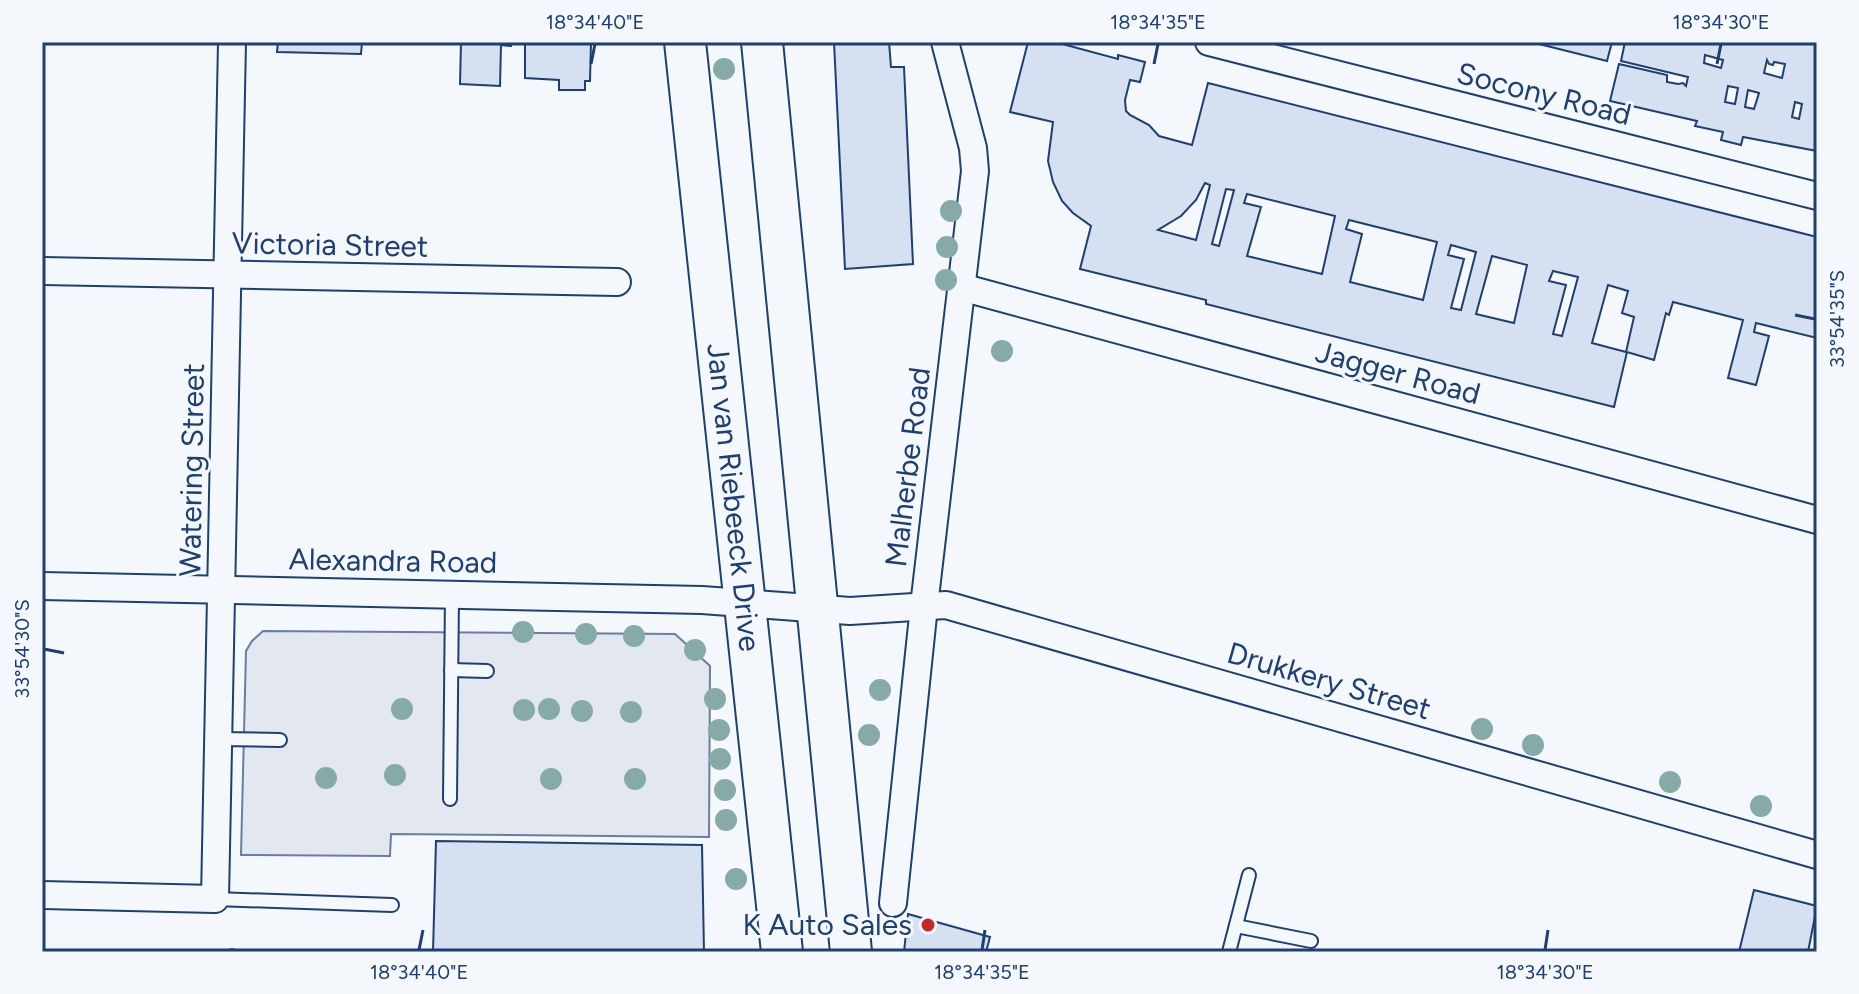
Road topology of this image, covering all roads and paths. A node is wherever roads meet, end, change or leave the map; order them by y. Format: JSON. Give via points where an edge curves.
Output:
{"nodes":[{"id":1,"x":232,"y":42,"type":"edge"},
{"id":2,"x":685,"y":42,"type":"edge"},
{"id":3,"x":762,"y":42,"type":"edge"},
{"id":4,"x":945,"y":42,"type":"edge"},
{"id":5,"x":1209,"y":42,"type":"edge"},
{"id":6,"x":1817,"y":196,"type":"edge"},
{"id":7,"x":42,"y":271,"type":"edge"},
{"id":8,"x":228,"y":275,"type":"junction"},
{"id":9,"x":617,"y":282,"type":"dead end"},
{"id":10,"x":961,"y":287,"type":"junction"},
{"id":11,"x":1817,"y":520,"type":"edge"},
{"id":12,"x":42,"y":586,"type":"edge"},
{"id":13,"x":221,"y":590,"type":"junction"},
{"id":14,"x":452,"y":594,"type":"junction"},
{"id":15,"x":743,"y":603,"type":"junction"},
{"id":16,"x":924,"y":606,"type":"junction"},
{"id":17,"x":819,"y":609,"type":"junction"},
{"id":18,"x":451,"y":670,"type":"junction"},
{"id":19,"x":487,"y":671,"type":"dead end"},
{"id":20,"x":218,"y":739,"type":"junction"},
{"id":21,"x":280,"y":740,"type":"dead end"},
{"id":22,"x":450,"y":799,"type":"dead end"},
{"id":23,"x":1817,"y":855,"type":"edge"},
{"id":24,"x":1249,"y":875,"type":"dead end"},
{"id":25,"x":42,"y":895,"type":"edge"},
{"id":26,"x":215,"y":899,"type":"junction"},
{"id":27,"x":893,"y":903,"type":"dead end"},
{"id":28,"x":392,"y":905,"type":"dead end"},
{"id":29,"x":1236,"y":926,"type":"junction"},
{"id":30,"x":1311,"y":941,"type":"dead end"},
{"id":31,"x":782,"y":952,"type":"edge"},
{"id":32,"x":851,"y":952,"type":"edge"},
{"id":33,"x":1229,"y":952,"type":"edge"}],
"edges":[{"from":1,"to":8,"type":"street","name":"Watering Street"},
{"from":2,"to":15,"type":"main road","name":"Jan van Riebeeck Drive"},
{"from":3,"to":17,"type":"main road"},
{"from":4,"to":10,"type":"street","name":"Malherbe Road","via":[[975,171]]},
{"from":5,"to":6,"type":"street","name":"Socony Road"},
{"from":7,"to":8,"type":"street","name":"Victoria Street"},
{"from":8,"to":9,"type":"street","name":"Victoria Street"},
{"from":8,"to":13,"type":"street","name":"Watering Street"},
{"from":10,"to":11,"type":"street","name":"Jagger Road"},
{"from":10,"to":16,"type":"street","name":"Malherbe Road"},
{"from":12,"to":13,"type":"street","name":"Alexandra Road"},
{"from":13,"to":14,"type":"street","name":"Alexandra Road"},
{"from":13,"to":20,"type":"street","name":"Watering Street"},
{"from":14,"to":15,"type":"street","name":"Alexandra Road"},
{"from":14,"to":18,"type":"lane"},
{"from":15,"to":17,"type":"street","name":"Alexandra Road"},
{"from":15,"to":31,"type":"main road","name":"Jan van Riebeeck Drive"},
{"from":16,"to":17,"type":"street","name":"Drukkery Street"},
{"from":16,"to":23,"type":"street","name":"Drukkery Street","via":[[946,605]]},
{"from":16,"to":27,"type":"street","name":"Malherbe Road"},
{"from":17,"to":32,"type":"main road"},
{"from":18,"to":19,"type":"lane"},
{"from":18,"to":22,"type":"lane"},
{"from":20,"to":21,"type":"lane"},
{"from":20,"to":26,"type":"street","name":"Watering Street"},
{"from":24,"to":29,"type":"lane"},
{"from":25,"to":26,"type":"street"},
{"from":26,"to":28,"type":"lane"},
{"from":29,"to":30,"type":"lane"},
{"from":29,"to":33,"type":"lane"}]}
